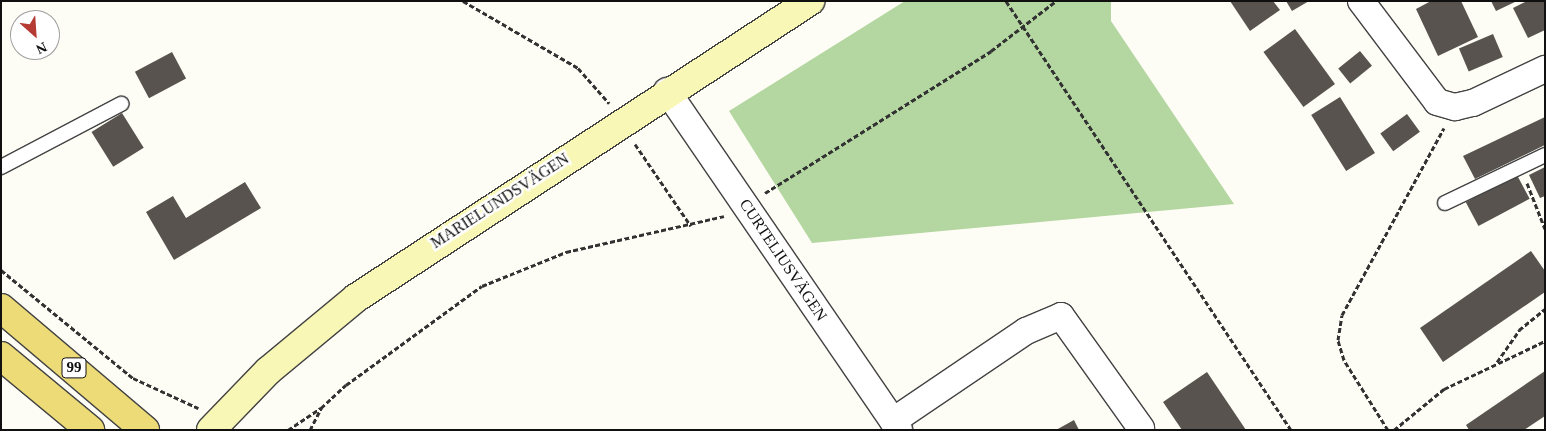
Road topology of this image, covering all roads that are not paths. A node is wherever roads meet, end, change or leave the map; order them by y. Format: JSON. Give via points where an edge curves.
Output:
{"nodes":[{"id":1,"x":810,"y":1,"type":"edge"},
{"id":2,"x":1361,"y":1,"type":"edge"},
{"id":3,"x":1545,"y":69,"type":"edge"},
{"id":4,"x":668,"y":91,"type":"junction"},
{"id":5,"x":121,"y":104,"type":"dead end"},
{"id":6,"x":1545,"y":155,"type":"edge"},
{"id":7,"x":1,"y":167,"type":"edge"},
{"id":8,"x":1445,"y":203,"type":"dead end"},
{"id":9,"x":1,"y":308,"type":"edge"},
{"id":10,"x":1,"y":356,"type":"edge"},
{"id":11,"x":896,"y":425,"type":"edge"},
{"id":12,"x":213,"y":427,"type":"edge"},
{"id":13,"x":1141,"y":428,"type":"dead end"},
{"id":14,"x":90,"y":430,"type":"edge"},
{"id":15,"x":145,"y":430,"type":"edge"}],
"edges":[{"from":1,"to":4,"type":"street","name":"MARIELUNDSVÄGEN"},
{"from":2,"to":3,"type":"street","via":[[1430,97],[1455,108]]},
{"from":4,"to":11,"type":"street","name":"CURTELIUSVÄGEN"},
{"from":4,"to":12,"type":"street","name":"MARIELUNDSVÄGEN","via":[[356,298],[268,371]]},
{"from":5,"to":7,"type":"lane"},
{"from":6,"to":8,"type":"lane"},
{"from":9,"to":15,"type":"main road","number":"99"},
{"from":10,"to":14,"type":"main road","number":"99"},
{"from":11,"to":13,"type":"street","via":[[1026,331],[1061,316]]}]}
